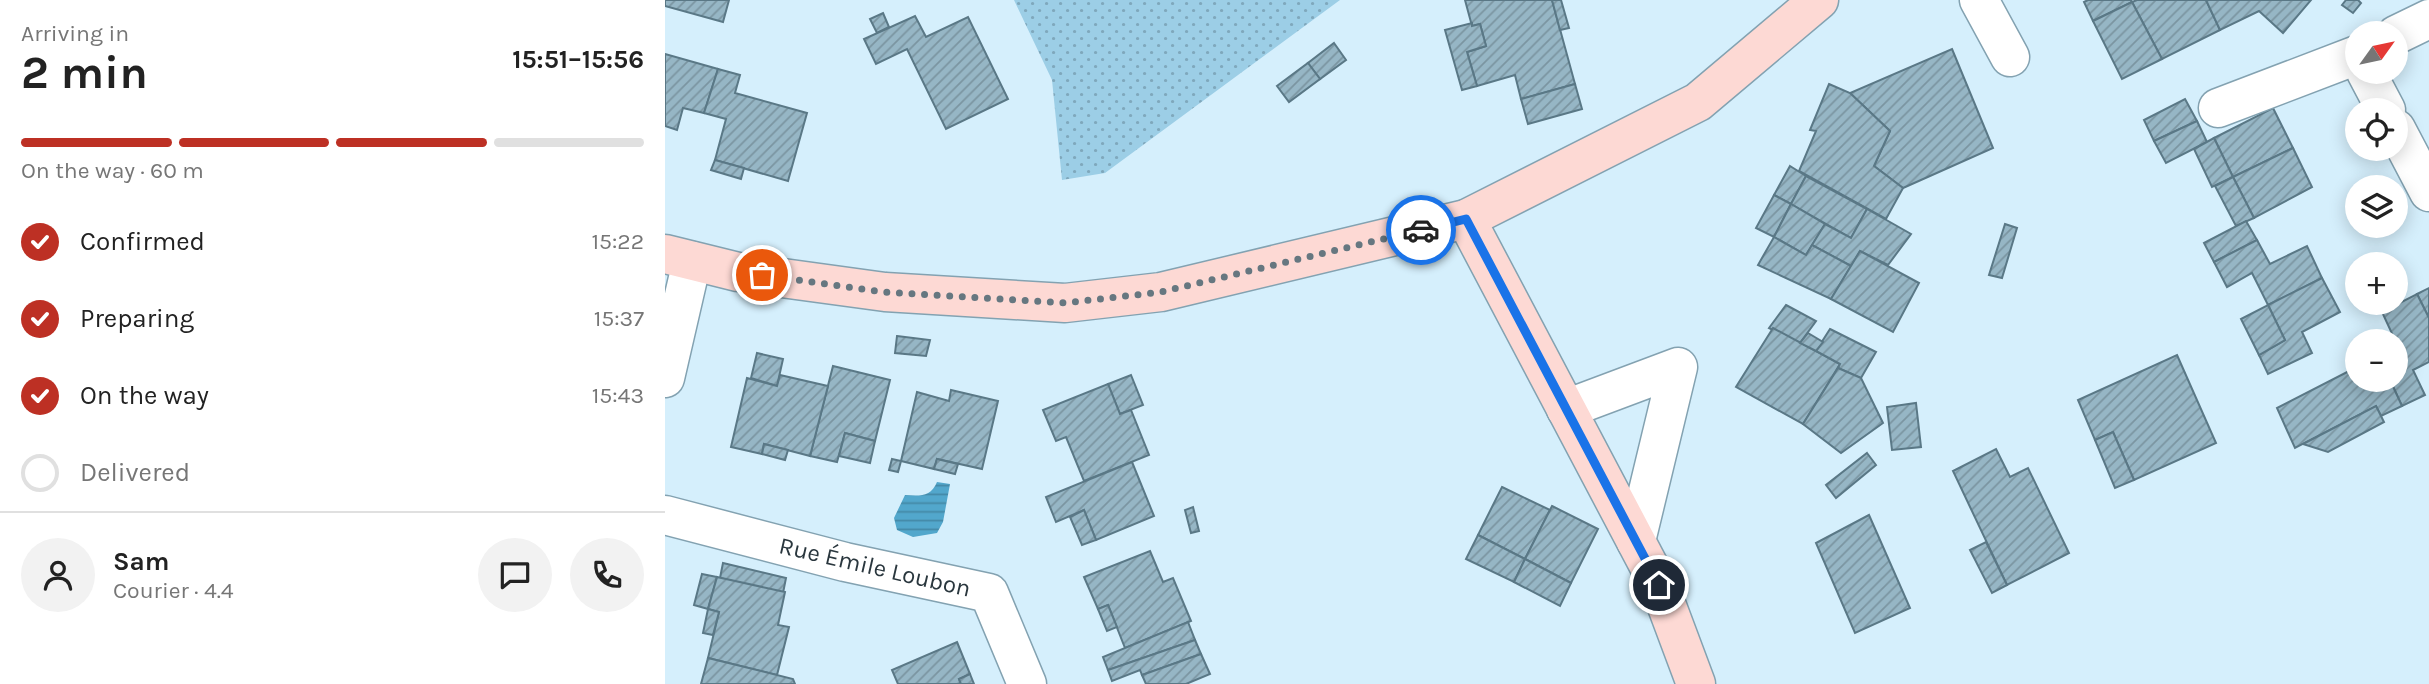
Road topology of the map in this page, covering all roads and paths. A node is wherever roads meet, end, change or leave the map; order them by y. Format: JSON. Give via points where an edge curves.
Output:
{"nodes":[{"id":1,"x":1819,"y":0,"type":"edge"},
{"id":2,"x":1979,"y":0,"type":"edge"},
{"id":3,"x":2429,"y":19,"type":"edge"},
{"id":4,"x":2408,"y":30,"type":"edge"},
{"id":5,"x":2010,"y":57,"type":"dead end"},
{"id":6,"x":2345,"y":60,"type":"edge"},
{"id":7,"x":2218,"y":108,"type":"dead end"},
{"id":8,"x":2408,"y":152,"type":"edge"},
{"id":9,"x":2429,"y":192,"type":"edge"},
{"id":10,"x":1466,"y":219,"type":"junction"},
{"id":11,"x":678,"y":258,"type":"edge"},
{"id":12,"x":665,"y":378,"type":"edge"},
{"id":13,"x":1566,"y":409,"type":"junction"},
{"id":14,"x":665,"y":515,"type":"edge"},
{"id":15,"x":1636,"y":541,"type":"junction"},
{"id":16,"x":1027,"y":684,"type":"edge"},
{"id":17,"x":1696,"y":684,"type":"edge"}],
"edges":[{"from":1,"to":10,"type":"street","via":[[1698,102]]},
{"from":2,"to":5,"type":"street"},
{"from":3,"to":4,"type":"street"},
{"from":6,"to":7,"type":"street"},
{"from":8,"to":9,"type":"street"},
{"from":10,"to":11,"type":"street","via":[[1161,292],[1065,303],[884,292],[738,272]]},
{"from":10,"to":13,"type":"street"},
{"from":11,"to":12,"type":"street"},
{"from":13,"to":15,"type":"street"},
{"from":13,"to":15,"type":"street","via":[[1678,367]]},
{"from":14,"to":16,"type":"street","name":"Rue Émile Loubon","via":[[845,562],[989,593]]},
{"from":15,"to":17,"type":"street","via":[[1659,585]]}]}
